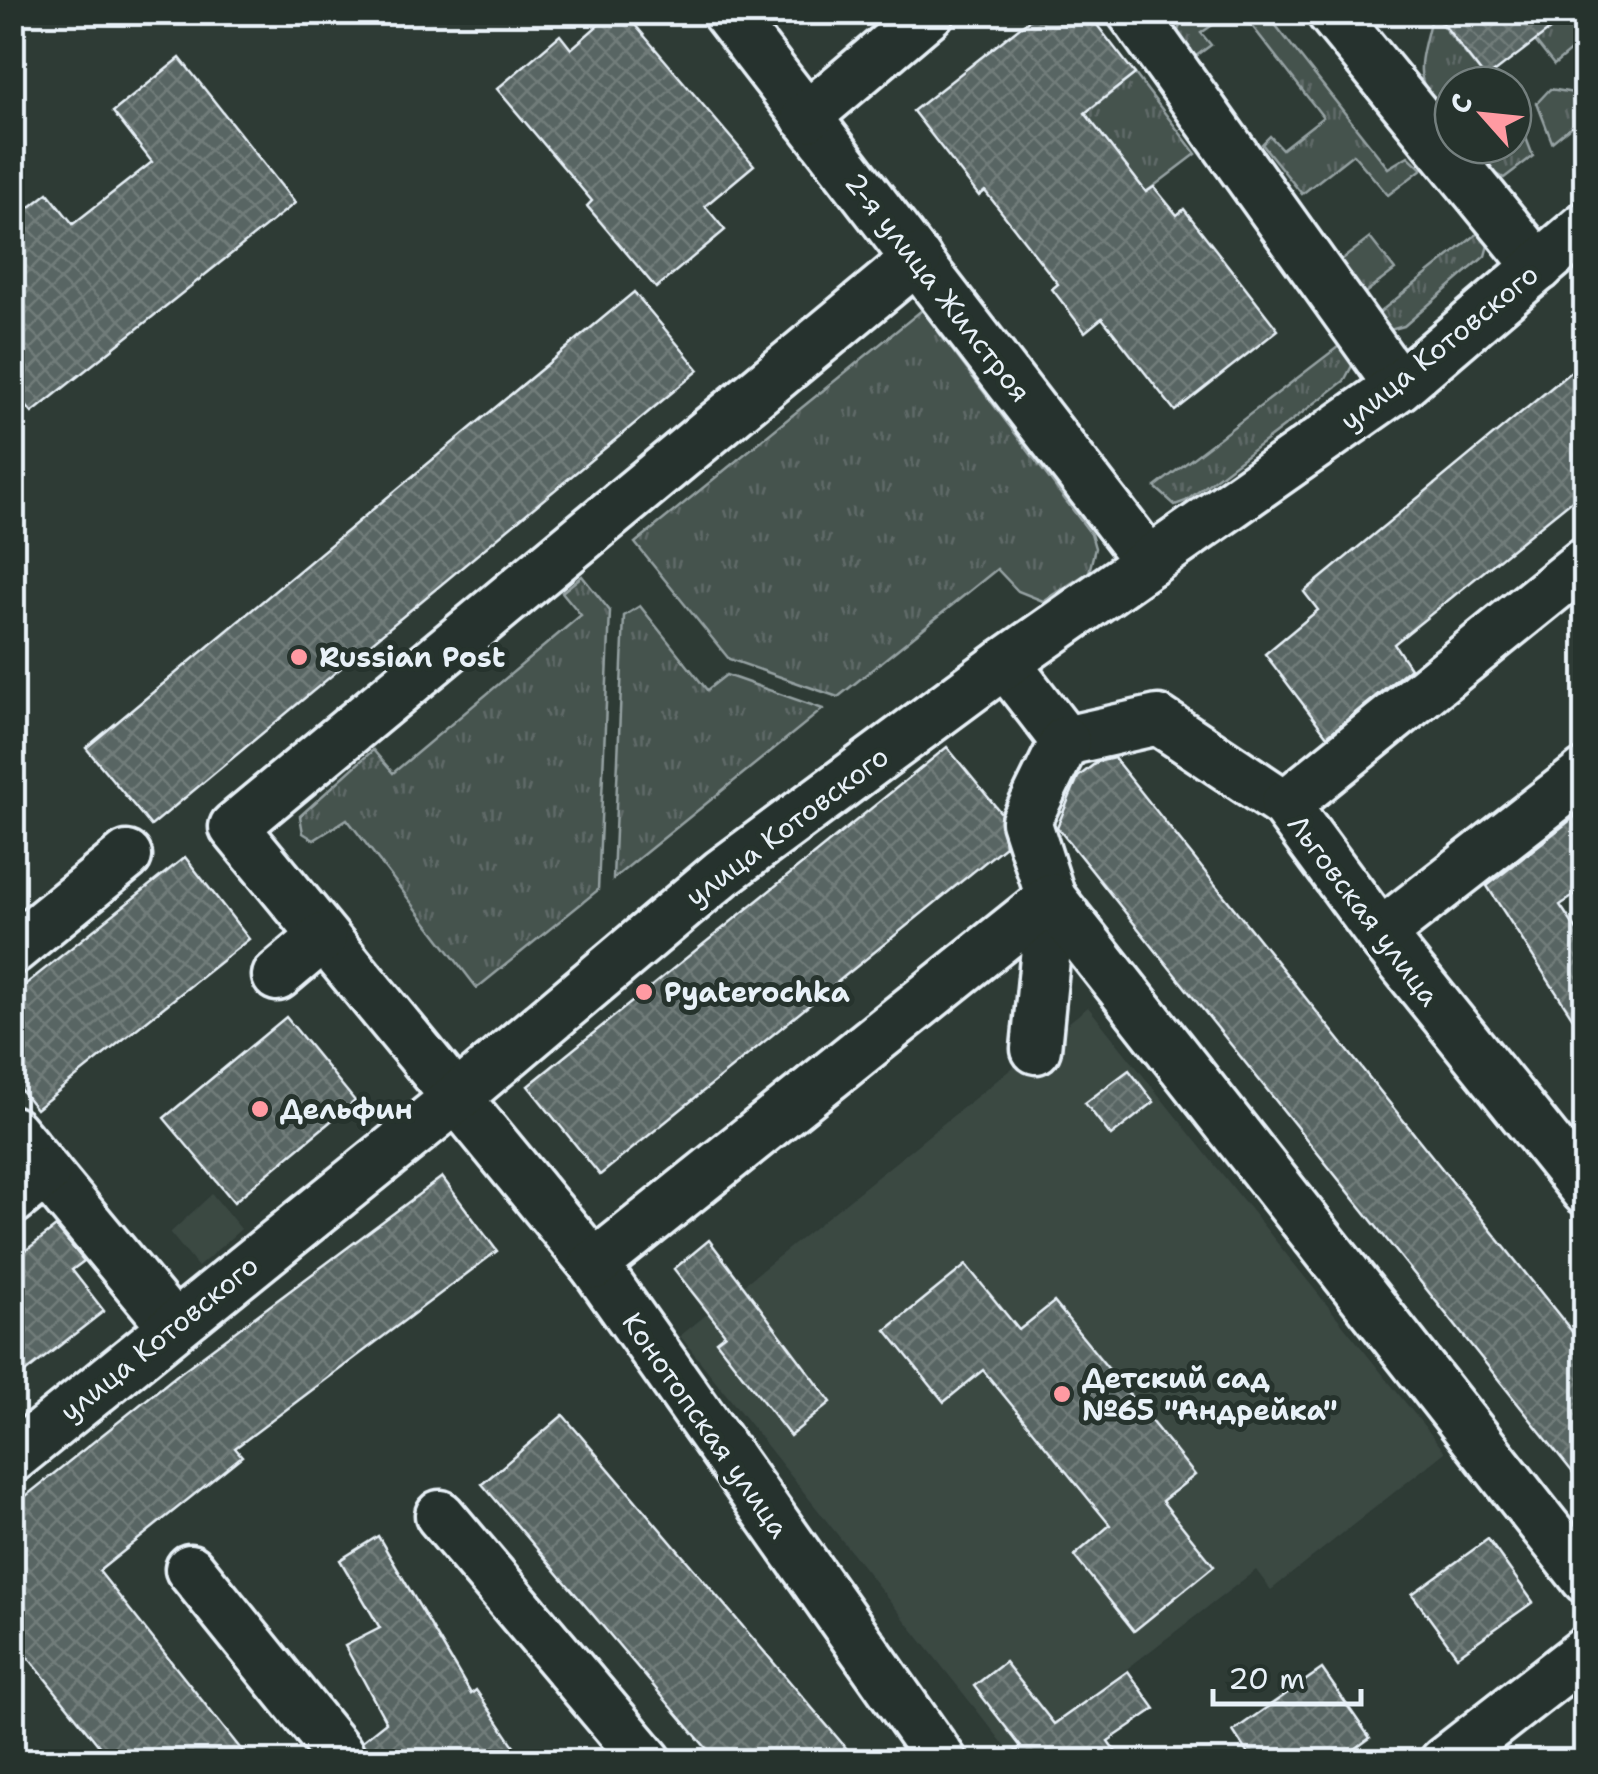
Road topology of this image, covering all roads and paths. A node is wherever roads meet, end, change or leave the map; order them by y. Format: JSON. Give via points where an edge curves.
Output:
{"nodes":[{"id":1,"x":726,"y":12,"type":"edge"},
{"id":2,"x":930,"y":12,"type":"edge"},
{"id":3,"x":1132,"y":12,"type":"edge"},
{"id":4,"x":1332,"y":12,"type":"edge"},
{"id":5,"x":806,"y":117,"type":"junction"},
{"id":6,"x":1586,"y":226,"type":"edge"},
{"id":7,"x":918,"y":259,"type":"junction"},
{"id":8,"x":1539,"y":267,"type":"junction"},
{"id":9,"x":1399,"y":386,"type":"junction"},
{"id":10,"x":1586,"y":560,"type":"edge"},
{"id":11,"x":1149,"y":562,"type":"junction"},
{"id":12,"x":1005,"y":662,"type":"junction"},
{"id":13,"x":1065,"y":741,"type":"junction"},
{"id":14,"x":1586,"y":773,"type":"edge"},
{"id":15,"x":1285,"y":805,"type":"junction"},
{"id":16,"x":127,"y":856,"type":"dead end"},
{"id":17,"x":1052,"y":898,"type":"junction"},
{"id":18,"x":1380,"y":934,"type":"junction"},
{"id":19,"x":322,"y":938,"type":"junction"},
{"id":20,"x":12,"y":950,"type":"edge"},
{"id":21,"x":277,"y":976,"type":"dead end"},
{"id":22,"x":1036,"y":1049,"type":"dead end"},
{"id":23,"x":455,"y":1098,"type":"junction"},
{"id":24,"x":12,"y":1131,"type":"edge"},
{"id":25,"x":29,"y":1186,"type":"edge"},
{"id":26,"x":1586,"y":1191,"type":"edge"},
{"id":27,"x":594,"y":1266,"type":"junction"},
{"id":28,"x":174,"y":1326,"type":"junction"},
{"id":29,"x":12,"y":1458,"type":"edge"},
{"id":30,"x":440,"y":1515,"type":"dead end"},
{"id":31,"x":190,"y":1570,"type":"dead end"},
{"id":32,"x":1586,"y":1579,"type":"edge"},
{"id":33,"x":1586,"y":1651,"type":"edge"},
{"id":34,"x":331,"y":1762,"type":"edge"},
{"id":35,"x":648,"y":1762,"type":"edge"},
{"id":36,"x":943,"y":1762,"type":"edge"},
{"id":37,"x":1444,"y":1762,"type":"edge"}],
"edges":[{"from":1,"to":5,"type":"street","name":"2-я улица Жилстроя"},
{"from":2,"to":5,"type":"street"},
{"from":3,"to":9,"type":"street"},
{"from":4,"to":8,"type":"street"},
{"from":5,"to":7,"type":"street","name":"2-я улица Жилстроя"},
{"from":6,"to":8,"type":"street","name":"улица Котовского"},
{"from":7,"to":11,"type":"street","name":"2-я улица Жилстроя"},
{"from":7,"to":19,"type":"street","name":"Конотопская улица","via":[[234,828]]},
{"from":8,"to":9,"type":"street","name":"улица Котовского"},
{"from":9,"to":11,"type":"street","name":"улица Котовского"},
{"from":10,"to":15,"type":"street"},
{"from":11,"to":12,"type":"street","name":"улица Котовского"},
{"from":12,"to":13,"type":"street"},
{"from":12,"to":23,"type":"street","name":"улица Котовского","via":[[722,873]]},
{"from":13,"to":15,"type":"street","name":"Льговская улица","via":[[1158,720]]},
{"from":13,"to":17,"type":"street","via":[[1026,822]]},
{"from":14,"to":18,"type":"street"},
{"from":15,"to":18,"type":"street","name":"Льговская улица"},
{"from":16,"to":20,"type":"street"},
{"from":17,"to":22,"type":"street"},
{"from":17,"to":27,"type":"street"},
{"from":17,"to":32,"type":"street"},
{"from":18,"to":26,"type":"street","name":"Льговская улица"},
{"from":19,"to":21,"type":"street"},
{"from":19,"to":23,"type":"street","name":"Конотопская улица"},
{"from":23,"to":27,"type":"street","name":"Конотопская улица"},
{"from":23,"to":28,"type":"street","name":"улица Котовского"},
{"from":24,"to":25,"type":"street"},
{"from":25,"to":28,"type":"street"},
{"from":27,"to":36,"type":"street","name":"Конотопская улица"},
{"from":28,"to":29,"type":"street","name":"улица Котовского"},
{"from":30,"to":35,"type":"street"},
{"from":31,"to":34,"type":"street","via":[[339,1754]]},
{"from":33,"to":37,"type":"street"}]}
